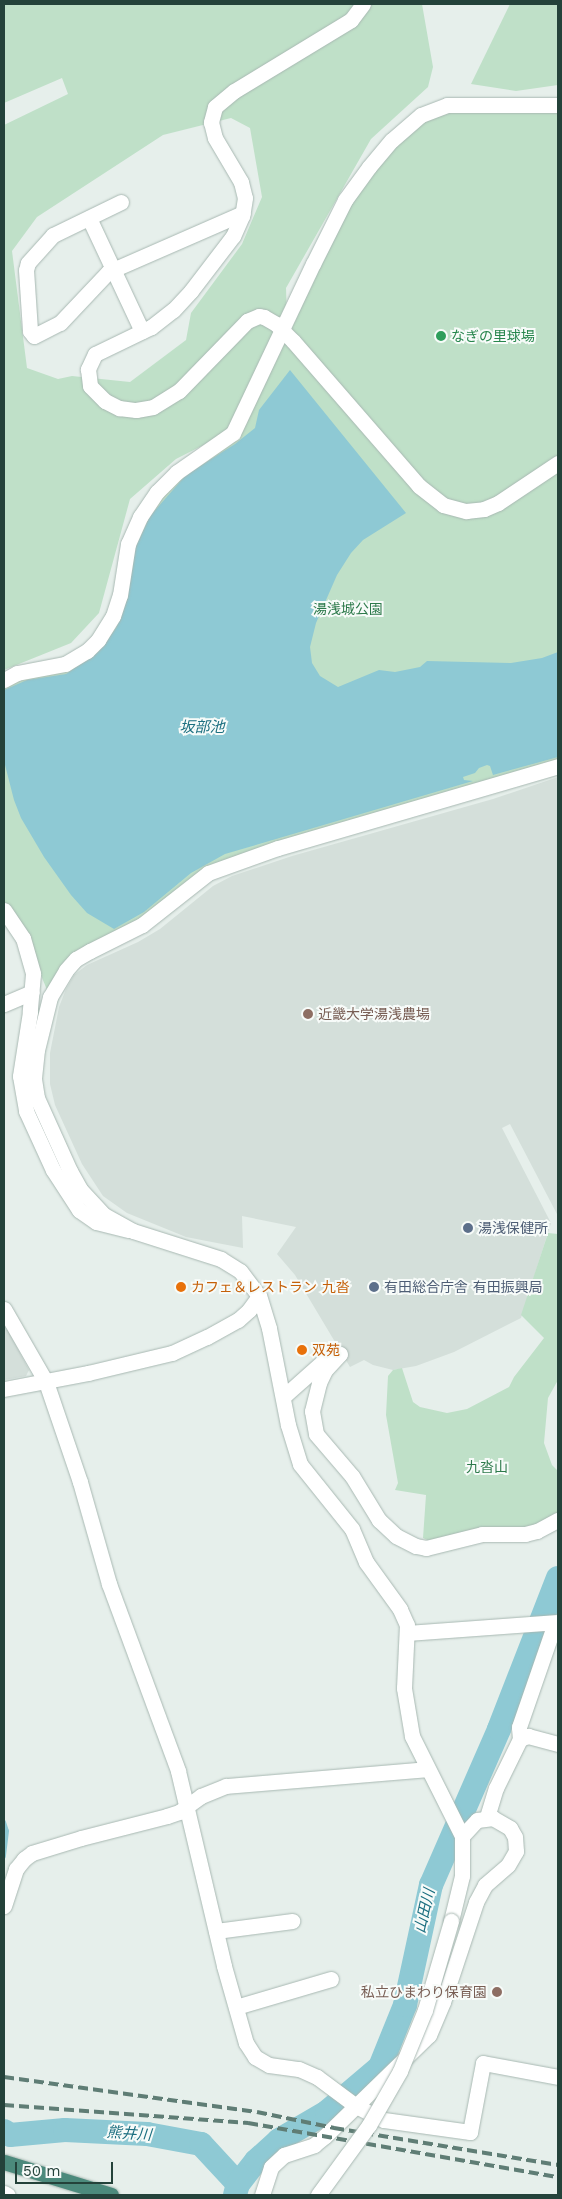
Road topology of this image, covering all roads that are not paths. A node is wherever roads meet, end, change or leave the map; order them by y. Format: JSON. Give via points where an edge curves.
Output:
{"nodes":[{"id":1,"x":363,"y":4,"type":"edge"},
{"id":2,"x":558,"y":105,"type":"edge"},
{"id":3,"x":121,"y":202,"type":"dead end"},
{"id":4,"x":243,"y":213,"type":"junction"},
{"id":5,"x":89,"y":218,"type":"junction"},
{"id":6,"x":113,"y":270,"type":"junction"},
{"id":7,"x":142,"y":331,"type":"junction"},
{"id":8,"x":282,"y":331,"type":"junction"},
{"id":9,"x":558,"y":463,"type":"edge"},
{"id":10,"x":4,"y":680,"type":"edge"},
{"id":11,"x":558,"y":766,"type":"edge"},
{"id":12,"x":4,"y":910,"type":"edge"},
{"id":13,"x":32,"y":992,"type":"junction"},
{"id":14,"x":4,"y":1004,"type":"edge"},
{"id":15,"x":133,"y":1231,"type":"junction"},
{"id":16,"x":259,"y":1296,"type":"junction"},
{"id":17,"x":4,"y":1309,"type":"edge"},
{"id":18,"x":46,"y":1382,"type":"junction"},
{"id":19,"x":4,"y":1389,"type":"edge"},
{"id":20,"x":283,"y":1397,"type":"junction"},
{"id":21,"x":558,"y":1520,"type":"edge"},
{"id":22,"x":557,"y":1622,"type":"edge"},
{"id":23,"x":407,"y":1633,"type":"junction"},
{"id":24,"x":520,"y":1739,"type":"junction"},
{"id":25,"x":558,"y":1744,"type":"edge"},
{"id":26,"x":427,"y":1769,"type":"junction"},
{"id":27,"x":188,"y":1806,"type":"junction"},
{"id":28,"x":487,"y":1817,"type":"junction"},
{"id":29,"x":462,"y":1836,"type":"junction"},
{"id":30,"x":4,"y":1906,"type":"edge"},
{"id":31,"x":292,"y":1920,"type":"dead end"},
{"id":32,"x":216,"y":1931,"type":"junction"},
{"id":33,"x":331,"y":1979,"type":"dead end"},
{"id":34,"x":236,"y":2007,"type":"junction"},
{"id":35,"x":558,"y":2077,"type":"edge"},
{"id":36,"x":356,"y":2106,"type":"junction"},
{"id":37,"x":4,"y":2162,"type":"edge"},
{"id":38,"x":4,"y":2193,"type":"edge"},
{"id":39,"x":8,"y":2195,"type":"edge"},
{"id":40,"x":111,"y":2195,"type":"edge"},
{"id":41,"x":262,"y":2195,"type":"edge"},
{"id":42,"x":318,"y":2195,"type":"edge"}],
"edges":[{"from":1,"to":4,"type":"street","via":[[352,20],[234,91],[215,107],[211,122],[215,138],[241,182],[245,198]]},
{"from":2,"to":8,"type":"street","via":[[447,105],[430,110],[409,125],[369,167],[346,200]]},
{"from":3,"to":5,"type":"street"},
{"from":4,"to":6,"type":"street"},
{"from":4,"to":7,"type":"street","via":[[233,236],[191,291],[173,310]]},
{"from":5,"to":6,"type":"street"},
{"from":5,"to":6,"type":"street","via":[[53,235],[28,263],[32,334],[37,335],[60,323],[99,279]]},
{"from":6,"to":7,"type":"street"},
{"from":7,"to":8,"type":"street","via":[[100,350],[89,363],[87,375],[90,386],[112,406],[143,409],[168,399],[251,319],[264,316]]},
{"from":8,"to":9,"type":"street","via":[[420,486],[443,505],[466,511],[484,509]]},
{"from":8,"to":10,"type":"street","via":[[233,433],[177,472],[157,492],[140,517],[128,544],[120,595],[113,616],[98,640],[65,664],[17,673]]},
{"from":11,"to":15,"type":"street","via":[[224,866],[196,880],[142,925],[76,959],[50,997],[37,1050],[34,1078],[37,1098],[80,1188],[104,1214]]},
{"from":12,"to":13,"type":"street","via":[[28,954]]},
{"from":13,"to":14,"type":"street"},
{"from":13,"to":15,"type":"street","via":[[20,1076],[26,1111],[53,1170],[79,1210],[96,1222]]},
{"from":15,"to":16,"type":"street","via":[[221,1259],[248,1278]]},
{"from":16,"to":18,"type":"street","via":[[238,1320],[172,1353]]},
{"from":16,"to":20,"type":"street"},
{"from":17,"to":18,"type":"street"},
{"from":18,"to":19,"type":"street"},
{"from":18,"to":27,"type":"street","via":[[80,1482],[109,1584]]},
{"from":20,"to":21,"type":"street","via":[[328,1357],[340,1354],[318,1383],[312,1410],[316,1434],[352,1476],[379,1520],[396,1536],[416,1546],[426,1548],[482,1534],[525,1534]]},
{"from":20,"to":23,"type":"street","via":[[291,1440],[300,1464],[352,1529],[366,1562],[404,1616]]},
{"from":22,"to":23,"type":"street"},
{"from":22,"to":24,"type":"street","via":[[519,1727]]},
{"from":23,"to":26,"type":"street","via":[[406,1707],[412,1736]]},
{"from":24,"to":25,"type":"street","via":[[528,1736]]},
{"from":24,"to":28,"type":"street","via":[[496,1788]]},
{"from":26,"to":27,"type":"street","via":[[238,1783],[214,1790]]},
{"from":26,"to":29,"type":"street","via":[[444,1796]]},
{"from":27,"to":30,"type":"street","via":[[153,1821],[32,1853],[16,1869]]},
{"from":27,"to":32,"type":"street"},
{"from":28,"to":29,"type":"street","via":[[470,1826]]},
{"from":28,"to":36,"type":"street","via":[[500,1820],[510,1828],[517,1844],[513,1859],[490,1879],[476,1902],[429,2035]]},
{"from":29,"to":42,"type":"street","bridge":true,"via":[[462,1876],[425,2010],[400,2071],[369,2125]]},
{"from":31,"to":32,"type":"street"},
{"from":32,"to":34,"type":"street"},
{"from":33,"to":34,"type":"street"},
{"from":34,"to":36,"type":"street","via":[[246,2043],[255,2057],[269,2065],[299,2069],[317,2077]]},
{"from":35,"to":36,"type":"street","via":[[483,2063],[470,2132],[384,2120]]},
{"from":36,"to":41,"type":"street","via":[[314,2145],[284,2155],[271,2167]]},
{"from":37,"to":40,"type":"highway"},
{"from":38,"to":39,"type":"street"}]}
